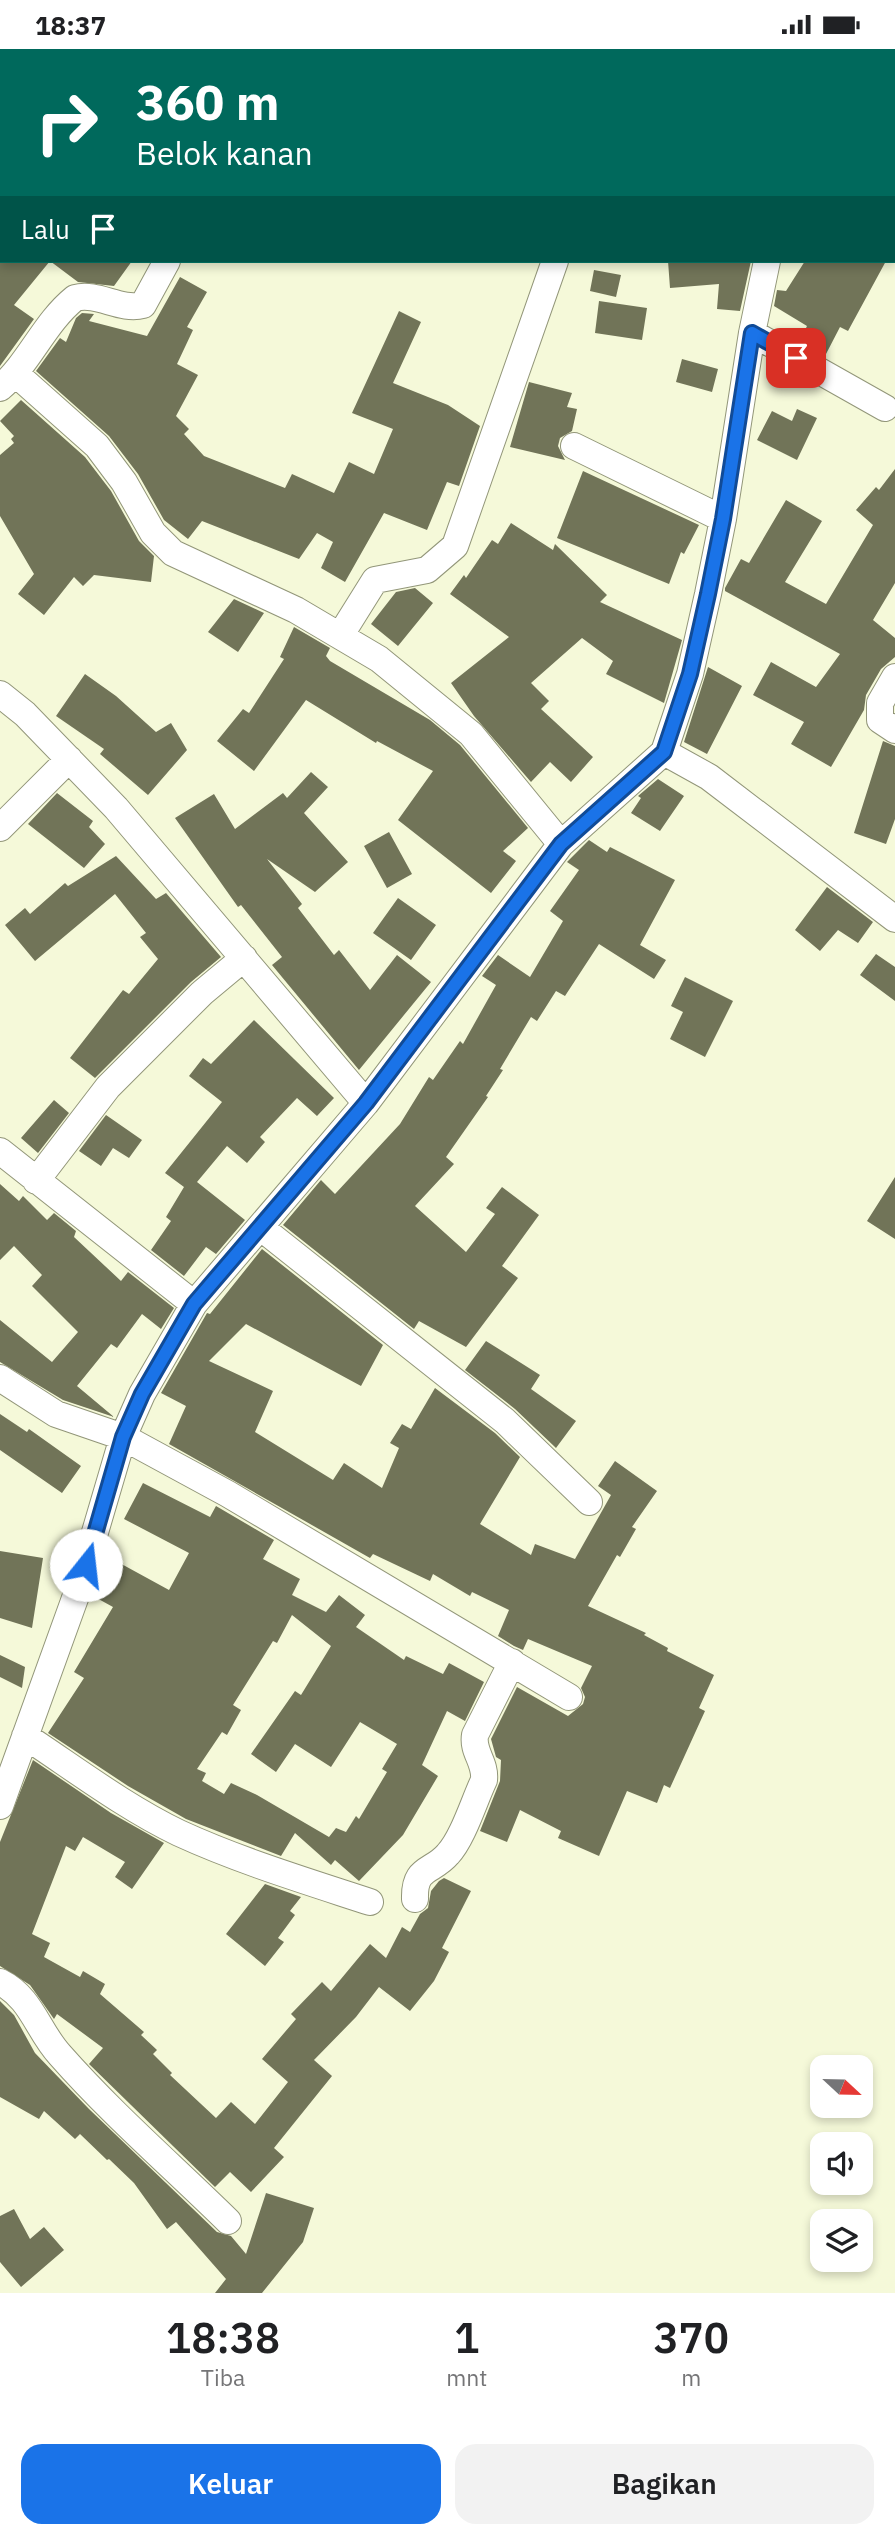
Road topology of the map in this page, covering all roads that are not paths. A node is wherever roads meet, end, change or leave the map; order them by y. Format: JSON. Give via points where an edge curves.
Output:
{"nodes":[{"id":1,"x":166,"y":263,"type":"edge"},
{"id":2,"x":554,"y":263,"type":"edge"},
{"id":3,"x":768,"y":263,"type":"edge"},
{"id":4,"x":752,"y":333,"type":"junction"},
{"id":5,"x":8,"y":381,"type":"edge"},
{"id":6,"x":885,"y":408,"type":"dead end"},
{"id":7,"x":574,"y":446,"type":"dead end"},
{"id":8,"x":723,"y":519,"type":"junction"},
{"id":9,"x":340,"y":636,"type":"junction"},
{"id":10,"x":895,"y":677,"type":"edge"},
{"id":11,"x":0,"y":694,"type":"edge"},
{"id":12,"x":895,"y":730,"type":"edge"},
{"id":13,"x":664,"y":752,"type":"junction"},
{"id":14,"x":69,"y":759,"type":"junction"},
{"id":15,"x":0,"y":828,"type":"edge"},
{"id":16,"x":561,"y":844,"type":"junction"},
{"id":17,"x":895,"y":919,"type":"edge"},
{"id":18,"x":244,"y":958,"type":"junction"},
{"id":19,"x":366,"y":1103,"type":"junction"},
{"id":20,"x":0,"y":1151,"type":"edge"},
{"id":21,"x":36,"y":1181,"type":"junction"},
{"id":22,"x":260,"y":1227,"type":"junction"},
{"id":23,"x":194,"y":1304,"type":"junction"},
{"id":24,"x":0,"y":1378,"type":"edge"},
{"id":25,"x":123,"y":1437,"type":"junction"},
{"id":26,"x":589,"y":1502,"type":"dead end"},
{"id":27,"x":512,"y":1662,"type":"junction"},
{"id":28,"x":569,"y":1697,"type":"dead end"},
{"id":29,"x":25,"y":1736,"type":"junction"},
{"id":30,"x":0,"y":1806,"type":"edge"},
{"id":31,"x":415,"y":1899,"type":"dead end"},
{"id":32,"x":370,"y":1902,"type":"dead end"},
{"id":33,"x":0,"y":1982,"type":"edge"},
{"id":34,"x":228,"y":2221,"type":"dead end"}],
"edges":[{"from":1,"to":5,"type":"street","via":[[143,306],[90,296],[75,298]]},
{"from":2,"to":9,"type":"street","via":[[455,546],[427,570],[372,583]]},
{"from":3,"to":4,"type":"street"},
{"from":4,"to":6,"type":"street"},
{"from":4,"to":8,"type":"street"},
{"from":5,"to":9,"type":"street","via":[[97,446],[153,533],[173,553],[244,583]]},
{"from":7,"to":8,"type":"street"},
{"from":8,"to":13,"type":"street","via":[[690,674]]},
{"from":9,"to":16,"type":"street","via":[[379,659],[471,734]]},
{"from":10,"to":12,"type":"street","via":[[880,703],[880,720]]},
{"from":11,"to":14,"type":"street"},
{"from":13,"to":16,"type":"street"},
{"from":13,"to":17,"type":"street","via":[[709,777]]},
{"from":14,"to":15,"type":"street"},
{"from":14,"to":18,"type":"street"},
{"from":16,"to":19,"type":"street"},
{"from":18,"to":19,"type":"street"},
{"from":18,"to":21,"type":"street","via":[[202,993],[108,1087]]},
{"from":19,"to":22,"type":"street"},
{"from":20,"to":21,"type":"street"},
{"from":21,"to":23,"type":"street"},
{"from":22,"to":23,"type":"street"},
{"from":22,"to":26,"type":"street","via":[[477,1398]]},
{"from":23,"to":25,"type":"street"},
{"from":24,"to":25,"type":"street","via":[[72,1421]]},
{"from":25,"to":27,"type":"street"},
{"from":25,"to":29,"type":"street","via":[[78,1590]]},
{"from":27,"to":28,"type":"street"},
{"from":27,"to":31,"type":"street","via":[[475,1735],[473,1745],[485,1770],[484,1780],[450,1852],[422,1872],[416,1882]]},
{"from":29,"to":30,"type":"street"},
{"from":29,"to":32,"type":"street","via":[[178,1832]]},
{"from":33,"to":34,"type":"street","via":[[14,1989],[32,2009],[58,2053]]}]}
